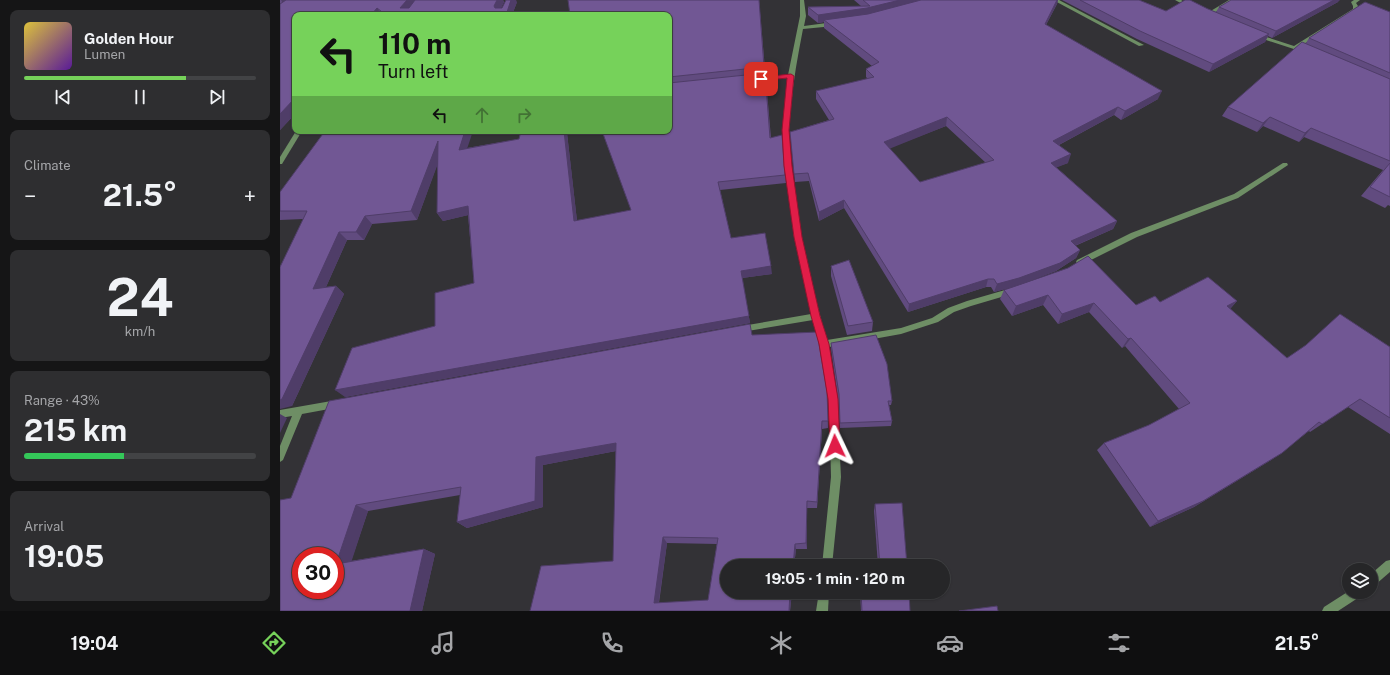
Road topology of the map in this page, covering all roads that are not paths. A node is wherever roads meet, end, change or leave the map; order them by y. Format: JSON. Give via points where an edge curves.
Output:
{"nodes":[{"id":1,"x":802,"y":0,"type":"edge"},
{"id":2,"x":1055,"y":0,"type":"edge"},
{"id":3,"x":1177,"y":0,"type":"edge"},
{"id":4,"x":1233,"y":0,"type":"edge"},
{"id":5,"x":1358,"y":0,"type":"edge"},
{"id":6,"x":1202,"y":12,"type":"junction"},
{"id":7,"x":1214,"y":18,"type":"edge"},
{"id":8,"x":837,"y":24,"type":"edge"},
{"id":9,"x":801,"y":28,"type":"junction"},
{"id":10,"x":1252,"y":34,"type":"edge"},
{"id":11,"x":1141,"y":45,"type":"edge"},
{"id":12,"x":1296,"y":47,"type":"junction"},
{"id":13,"x":1308,"y":53,"type":"edge"},
{"id":14,"x":791,"y":76,"type":"junction"},
{"id":15,"x":746,"y":80,"type":"edge"},
{"id":16,"x":297,"y":134,"type":"edge"},
{"id":17,"x":280,"y":162,"type":"edge"},
{"id":18,"x":1285,"y":164,"type":"dead end"},
{"id":19,"x":1073,"y":266,"type":"edge"},
{"id":20,"x":1017,"y":290,"type":"edge"},
{"id":21,"x":816,"y":316,"type":"junction"},
{"id":22,"x":730,"y":332,"type":"edge"},
{"id":23,"x":824,"y":344,"type":"junction"},
{"id":24,"x":346,"y":402,"type":"edge"},
{"id":25,"x":299,"y":411,"type":"junction"},
{"id":26,"x":280,"y":414,"type":"edge"},
{"id":27,"x":280,"y":457,"type":"edge"},
{"id":28,"x":828,"y":559,"type":"edge"},
{"id":29,"x":1390,"y":565,"type":"edge"},
{"id":30,"x":1378,"y":575,"type":"edge"},
{"id":31,"x":823,"y":599,"type":"edge"},
{"id":32,"x":1346,"y":599,"type":"edge"},
{"id":33,"x":822,"y":611,"type":"edge"},
{"id":34,"x":1328,"y":611,"type":"edge"}],
"edges":[{"from":1,"to":9,"type":"street"},
{"from":2,"to":11,"type":"street"},
{"from":3,"to":6,"type":"street"},
{"from":4,"to":6,"type":"street"},
{"from":5,"to":12,"type":"street","via":[[1353,2],[1355,10]]},
{"from":6,"to":7,"type":"street"},
{"from":8,"to":9,"type":"street"},
{"from":9,"to":14,"type":"street"},
{"from":10,"to":12,"type":"street"},
{"from":12,"to":13,"type":"street"},
{"from":14,"to":15,"type":"street"},
{"from":14,"to":21,"type":"street","via":[[786,130],[788,166],[798,237]]},
{"from":16,"to":17,"type":"street"},
{"from":18,"to":19,"type":"street","via":[[1236,196],[1134,236]]},
{"from":20,"to":23,"type":"street","via":[[970,303],[951,310],[935,320],[901,332]]},
{"from":21,"to":22,"type":"street"},
{"from":21,"to":23,"type":"street"},
{"from":23,"to":28,"type":"street","via":[[833,399],[836,477]]},
{"from":24,"to":25,"type":"street"},
{"from":25,"to":26,"type":"street"},
{"from":25,"to":27,"type":"street"},
{"from":29,"to":30,"type":"street"},
{"from":31,"to":33,"type":"street"},
{"from":32,"to":34,"type":"street"}]}
